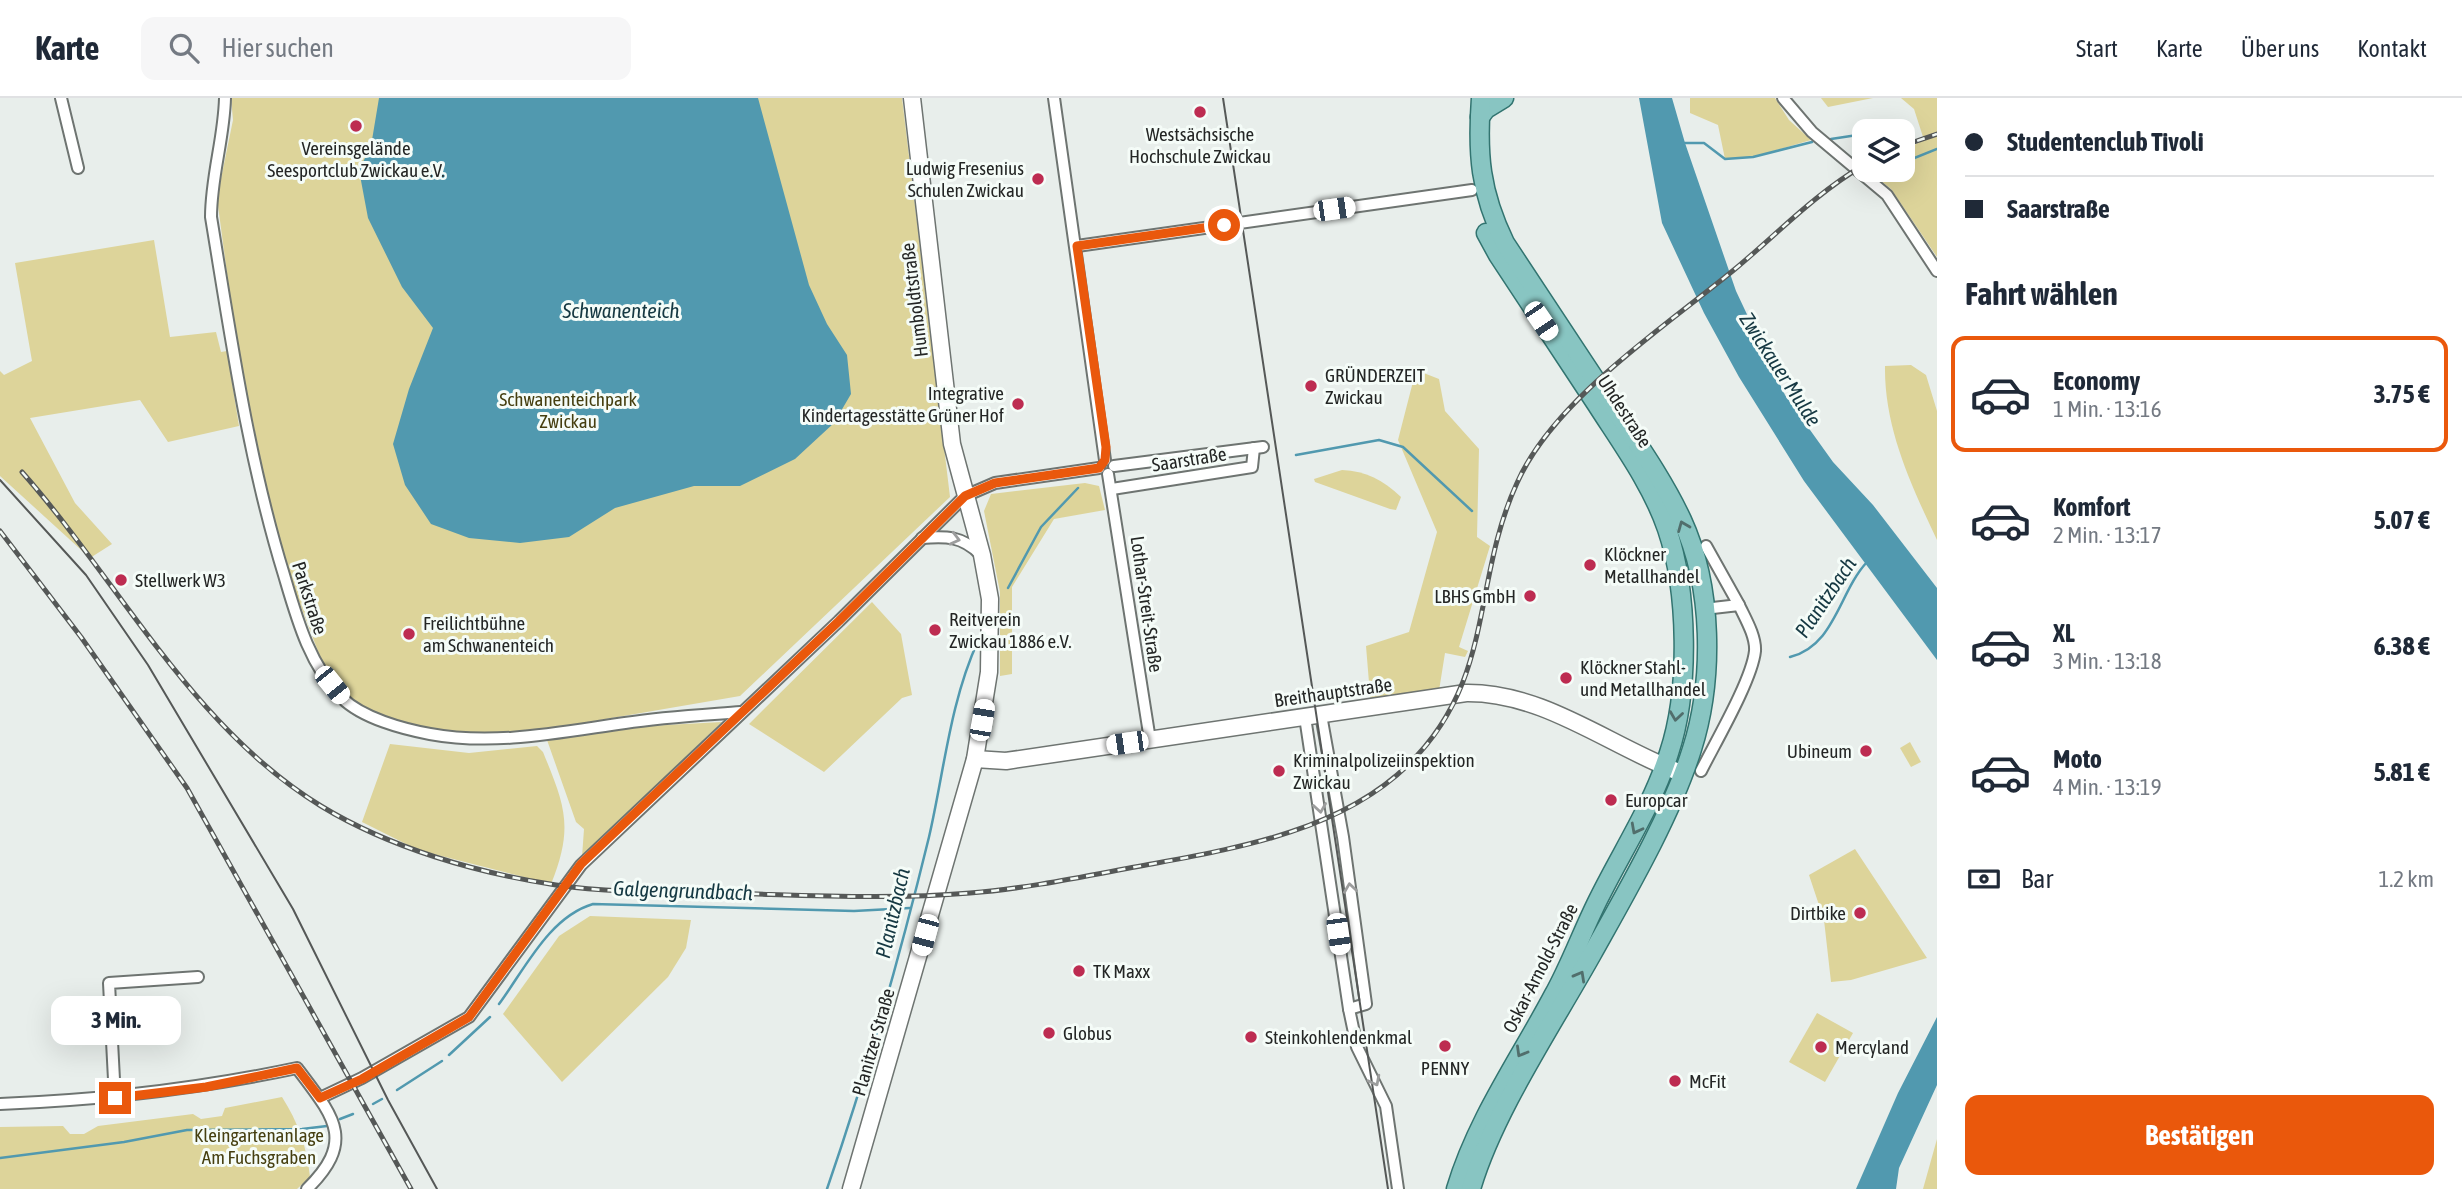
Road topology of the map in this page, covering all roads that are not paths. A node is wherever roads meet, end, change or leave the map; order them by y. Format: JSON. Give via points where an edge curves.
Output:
{"nodes":[{"id":1,"x":61,"y":98,"type":"edge"},
{"id":2,"x":225,"y":98,"type":"edge"},
{"id":3,"x":912,"y":98,"type":"edge"},
{"id":4,"x":1054,"y":98,"type":"edge"},
{"id":5,"x":1469,"y":98,"type":"edge"},
{"id":6,"x":1481,"y":98,"type":"edge"},
{"id":7,"x":1504,"y":98,"type":"edge"},
{"id":8,"x":1783,"y":98,"type":"edge"},
{"id":9,"x":1479,"y":117,"type":"junction"},
{"id":10,"x":78,"y":168,"type":"dead end"},
{"id":11,"x":1472,"y":190,"type":"junction"},
{"id":12,"x":1077,"y":246,"type":"junction"},
{"id":13,"x":1937,"y":271,"type":"edge"},
{"id":14,"x":1107,"y":467,"type":"junction"},
{"id":15,"x":1112,"y":489,"type":"junction"},
{"id":16,"x":965,"y":496,"type":"junction"},
{"id":17,"x":922,"y":538,"type":"junction"},
{"id":18,"x":1706,"y":546,"type":"dead end"},
{"id":19,"x":982,"y":555,"type":"junction"},
{"id":20,"x":1739,"y":605,"type":"junction"},
{"id":21,"x":1704,"y":609,"type":"junction"},
{"id":22,"x":741,"y":712,"type":"junction"},
{"id":23,"x":1313,"y":716,"type":"junction"},
{"id":24,"x":1150,"y":740,"type":"junction"},
{"id":25,"x":975,"y":759,"type":"junction"},
{"id":26,"x":1665,"y":767,"type":"junction"},
{"id":27,"x":1700,"y":771,"type":"dead end"},
{"id":28,"x":1682,"y":774,"type":"junction"},
{"id":29,"x":198,"y":977,"type":"dead end"},
{"id":30,"x":1349,"y":1009,"type":"junction"},
{"id":31,"x":115,"y":1098,"type":"junction"},
{"id":32,"x":320,"y":1098,"type":"junction"},
{"id":33,"x":0,"y":1104,"type":"edge"},
{"id":34,"x":307,"y":1189,"type":"edge"},
{"id":35,"x":850,"y":1189,"type":"edge"},
{"id":36,"x":1398,"y":1189,"type":"edge"},
{"id":37,"x":1456,"y":1189,"type":"edge"},
{"id":38,"x":1471,"y":1189,"type":"edge"}],
"edges":[{"from":1,"to":10,"type":"street"},
{"from":2,"to":22,"type":"street","name":"Parkstraße","via":[[211,217],[261,500],[304,640],[344,700],[371,716],[429,734],[475,738],[543,736],[627,722]]},
{"from":3,"to":16,"type":"main road","name":"Humboldtstraße","via":[[953,444]]},
{"from":4,"to":12,"type":"street","name":"Lothar-Streit-Straße"},
{"from":5,"to":11,"type":"main road","name":"Uhdestraße"},
{"from":6,"to":9,"type":"main road","name":"Uhdestraße"},
{"from":7,"to":9,"type":"main road"},
{"from":8,"to":13,"type":"street","via":[[1811,132],[1887,195]]},
{"from":21,"to":9,"type":"main road","name":"Uhdestraße","one_way":true,"via":[[1682,521],[1492,216],[1481,179]]},
{"from":11,"to":12,"type":"street"},
{"from":11,"to":26,"type":"main road","name":"Uhdestraße","one_way":true,"via":[[1497,255],[1627,451],[1667,529],[1684,631],[1678,704]]},
{"from":12,"to":14,"type":"street","name":"Lothar-Streit-Straße"},
{"from":14,"to":15,"type":"street","name":"Lothar-Streit-Straße"},
{"from":14,"to":15,"type":"street","name":"Saarstraße","via":[[1259,447],[1252,467]]},
{"from":14,"to":16,"type":"street","name":"Saarstraße","via":[[995,483]]},
{"from":15,"to":24,"type":"street","name":"Lothar-Streit-Straße"},
{"from":16,"to":17,"type":"street","name":"Saarstraße"},
{"from":16,"to":19,"type":"main road","name":"Planitzer Straße"},
{"from":17,"to":19,"type":"street","one_way":true,"via":[[960,539]]},
{"from":17,"to":22,"type":"street","name":"Saarstraße"},
{"from":18,"to":20,"type":"street"},
{"from":19,"to":25,"type":"main road","name":"Planitzer Straße","via":[[992,626]]},
{"from":20,"to":21,"type":"street"},
{"from":20,"to":27,"type":"street","via":[[1755,650],[1738,696]]},
{"from":21,"to":28,"type":"main road","name":"Uhdestraße","via":[[1702,699]]},
{"from":22,"to":32,"type":"street","name":"Saarstraße","via":[[581,864],[469,1017]]},
{"from":23,"to":24,"type":"main road","name":"Breithauptstraße"},
{"from":23,"to":26,"type":"main road","name":"Breithauptstraße","via":[[1492,693],[1522,699]]},
{"from":23,"to":30,"type":"street","one_way":true},
{"from":30,"to":23,"type":"street","one_way":true,"via":[[1366,1004],[1343,837]]},
{"from":24,"to":25,"type":"main road","name":"Breithauptstraße","via":[[1006,761]]},
{"from":25,"to":35,"type":"main road","name":"Planitzer Straße"},
{"from":26,"to":28,"type":"main road","name":"Breithauptstraße"},
{"from":26,"to":37,"type":"main road","name":"Oskar-Arnold-Straße","one_way":true,"via":[[1553,996],[1477,1132]]},
{"from":38,"to":28,"type":"main road","name":"Oskar-Arnold-Straße","one_way":true,"via":[[1494,1131],[1610,921]]},
{"from":29,"to":31,"type":"street","via":[[109,983]]},
{"from":30,"to":36,"type":"street","one_way":true,"via":[[1357,1047],[1387,1106]]},
{"from":31,"to":32,"type":"street","via":[[206,1087],[297,1068]]},
{"from":31,"to":33,"type":"street"},
{"from":32,"to":34,"type":"street","via":[[335,1129],[336,1148],[326,1169]]}]}
